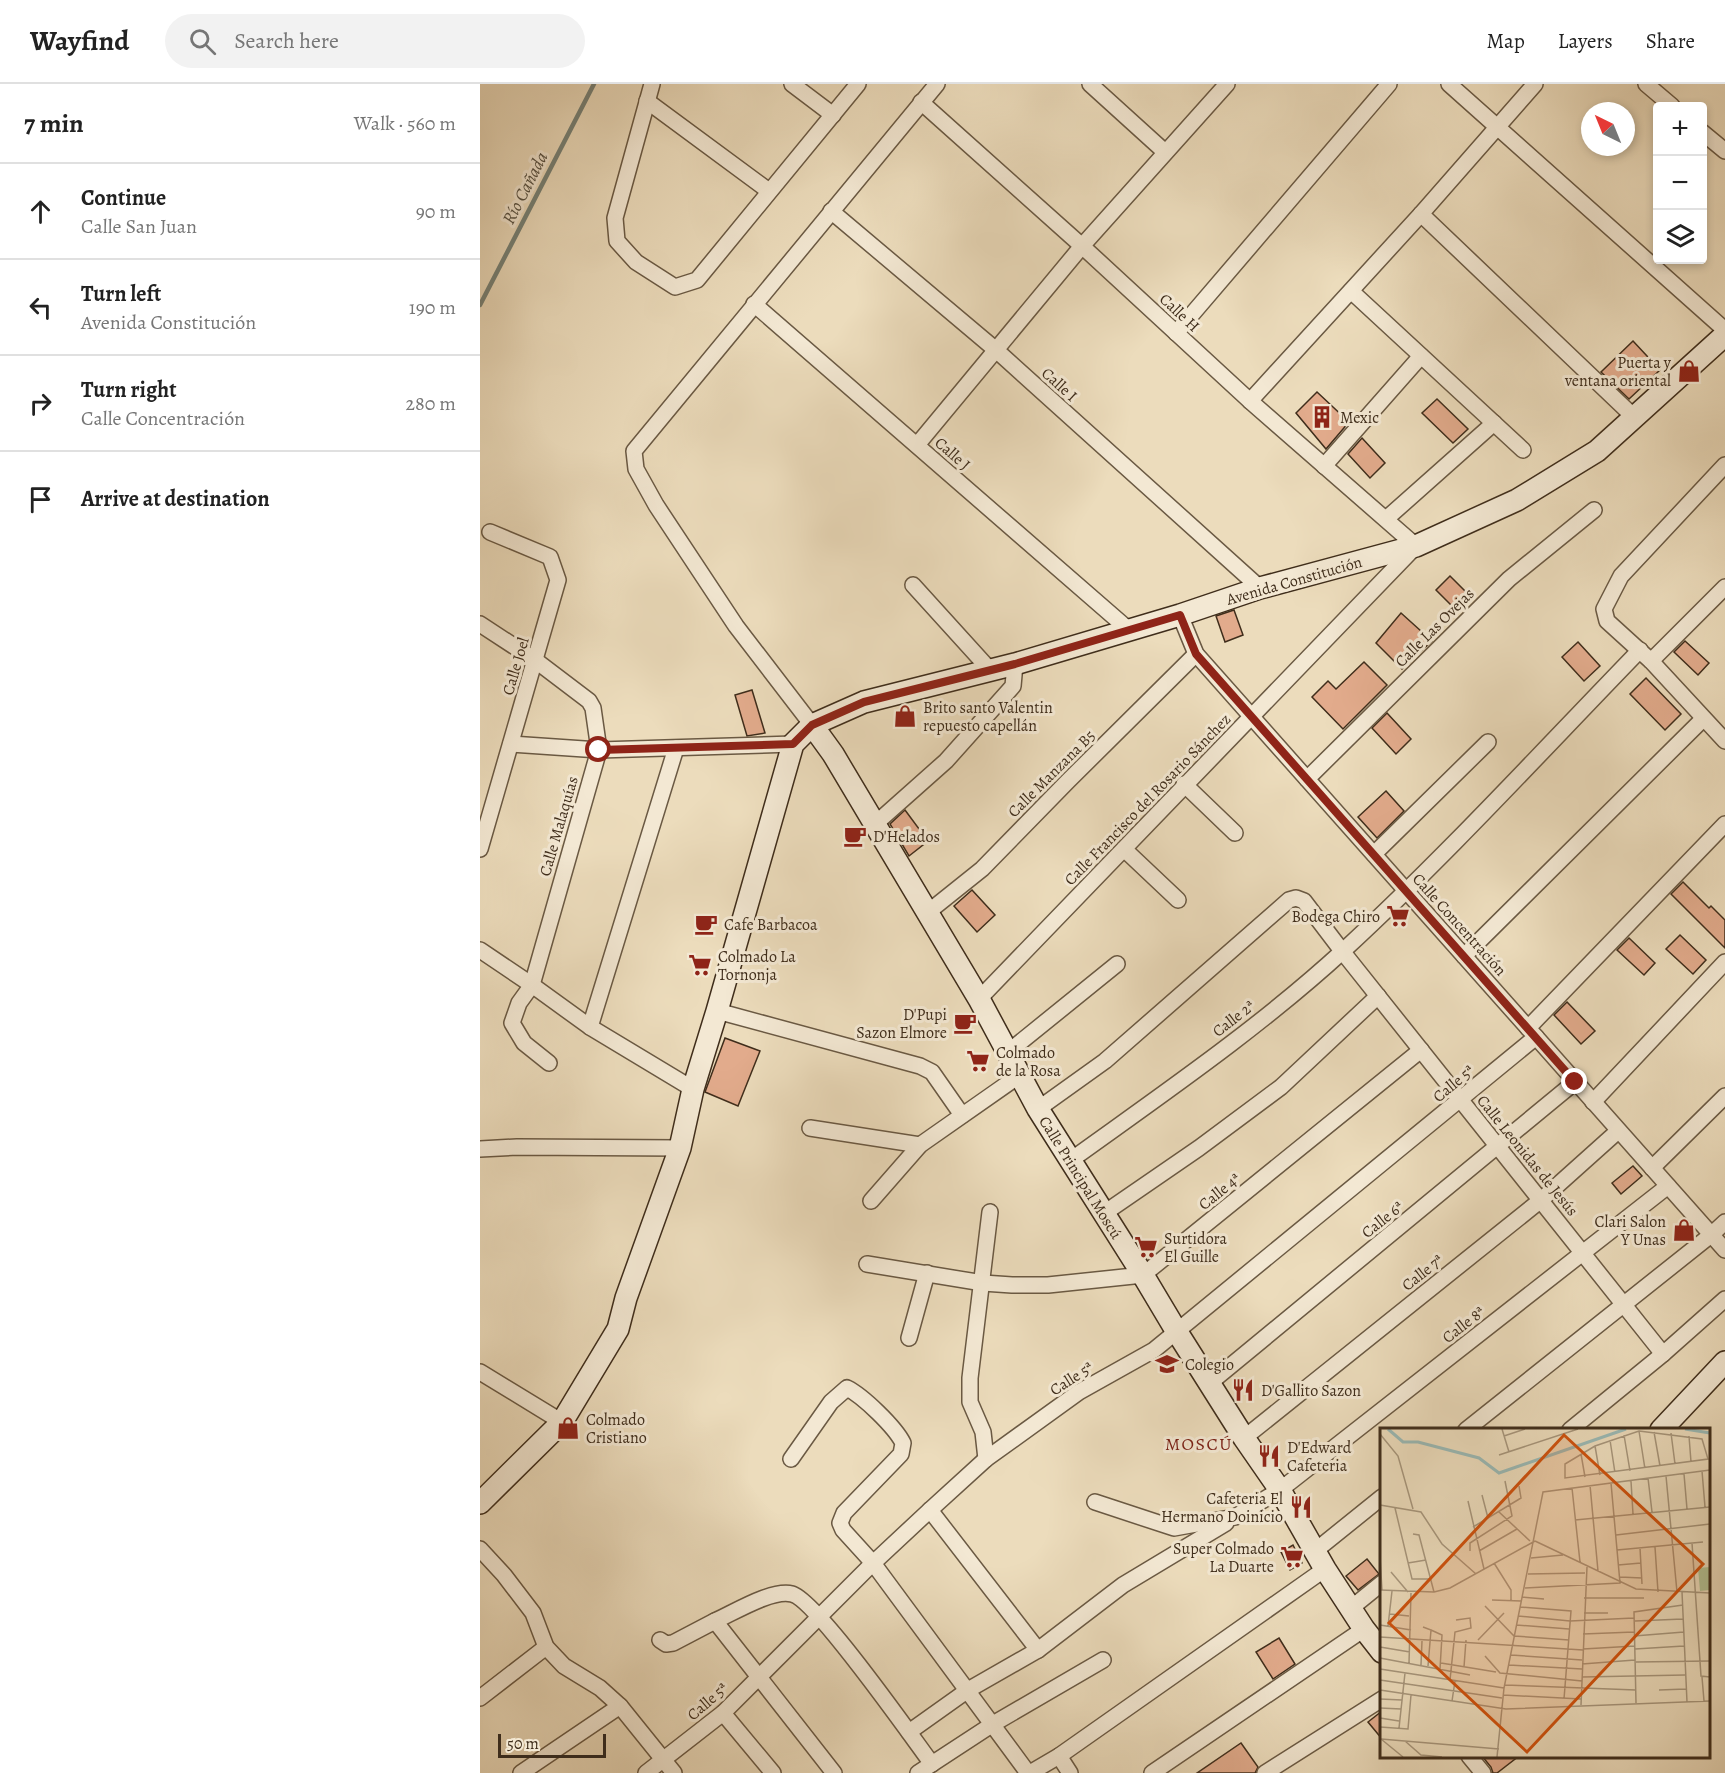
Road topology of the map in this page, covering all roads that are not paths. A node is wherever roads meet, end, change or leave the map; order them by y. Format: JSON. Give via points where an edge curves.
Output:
{"nodes":[{"id":1,"x":652,"y":84,"type":"edge"},
{"id":2,"x":792,"y":84,"type":"edge"},
{"id":3,"x":858,"y":84,"type":"edge"},
{"id":4,"x":937,"y":84,"type":"edge"},
{"id":5,"x":1090,"y":84,"type":"edge"},
{"id":6,"x":1227,"y":84,"type":"edge"},
{"id":7,"x":1389,"y":84,"type":"edge"},
{"id":8,"x":1449,"y":84,"type":"edge"},
{"id":9,"x":1535,"y":84,"type":"edge"},
{"id":10,"x":1646,"y":84,"type":"edge"},
{"id":11,"x":647,"y":101,"type":"junction"},
{"id":12,"x":921,"y":102,"type":"junction"},
{"id":13,"x":1667,"y":102,"type":"edge"},
{"id":14,"x":833,"y":115,"type":"junction"},
{"id":15,"x":1498,"y":127,"type":"junction"},
{"id":16,"x":1707,"y":136,"type":"edge"},
{"id":17,"x":1725,"y":151,"type":"edge"},
{"id":18,"x":1165,"y":152,"type":"junction"},
{"id":19,"x":769,"y":191,"type":"junction"},
{"id":20,"x":831,"y":211,"type":"junction"},
{"id":21,"x":1421,"y":213,"type":"junction"},
{"id":22,"x":1082,"y":246,"type":"junction"},
{"id":23,"x":1351,"y":291,"type":"junction"},
{"id":24,"x":754,"y":304,"type":"junction"},
{"id":25,"x":1176,"y":333,"type":"junction"},
{"id":26,"x":1725,"y":333,"type":"edge"},
{"id":27,"x":996,"y":350,"type":"junction"},
{"id":28,"x":1421,"y":356,"type":"junction"},
{"id":29,"x":1250,"y":401,"type":"junction"},
{"id":30,"x":1634,"y":417,"type":"junction"},
{"id":31,"x":1494,"y":423,"type":"junction"},
{"id":32,"x":917,"y":445,"type":"junction"},
{"id":33,"x":1523,"y":450,"type":"dead end"},
{"id":34,"x":1725,"y":465,"type":"edge"},
{"id":35,"x":1324,"y":466,"type":"junction"},
{"id":36,"x":1594,"y":510,"type":"dead end"},
{"id":37,"x":1386,"y":519,"type":"junction"},
{"id":38,"x":490,"y":532,"type":"dead end"},
{"id":39,"x":1416,"y":546,"type":"junction"},
{"id":40,"x":913,"y":585,"type":"dead end"},
{"id":41,"x":1725,"y":587,"type":"edge"},
{"id":42,"x":1260,"y":588,"type":"junction"},
{"id":43,"x":1180,"y":615,"type":"junction"},
{"id":44,"x":480,"y":624,"type":"edge"},
{"id":45,"x":1129,"y":630,"type":"junction"},
{"id":46,"x":1196,"y":654,"type":"junction"},
{"id":47,"x":1646,"y":656,"type":"junction"},
{"id":48,"x":535,"y":660,"type":"junction"},
{"id":49,"x":1015,"y":664,"type":"junction"},
{"id":50,"x":991,"y":671,"type":"junction"},
{"id":51,"x":1252,"y":717,"type":"junction"},
{"id":52,"x":1703,"y":718,"type":"junction"},
{"id":53,"x":812,"y":725,"type":"junction"},
{"id":54,"x":1723,"y":734,"type":"edge"},
{"id":55,"x":1488,"y":742,"type":"dead end"},
{"id":56,"x":511,"y":744,"type":"junction"},
{"id":57,"x":793,"y":744,"type":"junction"},
{"id":58,"x":676,"y":748,"type":"junction"},
{"id":59,"x":599,"y":750,"type":"junction"},
{"id":60,"x":1307,"y":778,"type":"junction"},
{"id":61,"x":1184,"y":784,"type":"junction"},
{"id":62,"x":483,"y":824,"type":"edge"},
{"id":63,"x":1725,"y":824,"type":"edge"},
{"id":64,"x":874,"y":825,"type":"junction"},
{"id":65,"x":1235,"y":832,"type":"dead end"},
{"id":66,"x":480,"y":849,"type":"edge"},
{"id":67,"x":1124,"y":849,"type":"junction"},
{"id":68,"x":1374,"y":854,"type":"junction"},
{"id":69,"x":1406,"y":891,"type":"junction"},
{"id":70,"x":1178,"y":900,"type":"dead end"},
{"id":71,"x":927,"y":913,"type":"junction"},
{"id":72,"x":480,"y":950,"type":"edge"},
{"id":73,"x":1342,"y":951,"type":"junction"},
{"id":74,"x":1464,"y":956,"type":"junction"},
{"id":75,"x":1725,"y":962,"type":"edge"},
{"id":76,"x":1117,"y":964,"type":"dead end"},
{"id":77,"x":532,"y":985,"type":"junction"},
{"id":78,"x":1378,"y":996,"type":"junction"},
{"id":79,"x":979,"y":999,"type":"junction"},
{"id":80,"x":717,"y":1011,"type":"junction"},
{"id":81,"x":590,"y":1027,"type":"junction"},
{"id":82,"x":1532,"y":1033,"type":"junction"},
{"id":83,"x":1421,"y":1050,"type":"junction"},
{"id":84,"x":1007,"y":1053,"type":"junction"},
{"id":85,"x":549,"y":1063,"type":"dead end"},
{"id":86,"x":1020,"y":1075,"type":"junction"},
{"id":87,"x":1575,"y":1082,"type":"junction"},
{"id":88,"x":693,"y":1089,"type":"junction"},
{"id":89,"x":1725,"y":1096,"type":"edge"},
{"id":90,"x":1461,"y":1100,"type":"junction"},
{"id":91,"x":1593,"y":1102,"type":"junction"},
{"id":92,"x":1038,"y":1109,"type":"junction"},
{"id":93,"x":962,"y":1115,"type":"junction"},
{"id":94,"x":810,"y":1128,"type":"dead end"},
{"id":95,"x":1618,"y":1131,"type":"junction"},
{"id":96,"x":920,"y":1145,"type":"junction"},
{"id":97,"x":1498,"y":1147,"type":"junction"},
{"id":98,"x":680,"y":1148,"type":"junction"},
{"id":99,"x":480,"y":1149,"type":"edge"},
{"id":100,"x":1071,"y":1160,"type":"junction"},
{"id":101,"x":1652,"y":1168,"type":"junction"},
{"id":102,"x":1668,"y":1186,"type":"junction"},
{"id":103,"x":1541,"y":1200,"type":"junction"},
{"id":104,"x":871,"y":1202,"type":"dead end"},
{"id":105,"x":990,"y":1212,"type":"dead end"},
{"id":106,"x":1103,"y":1214,"type":"junction"},
{"id":107,"x":1725,"y":1222,"type":"edge"},
{"id":108,"x":1711,"y":1235,"type":"junction"},
{"id":109,"x":1725,"y":1251,"type":"edge"},
{"id":110,"x":1583,"y":1254,"type":"junction"},
{"id":111,"x":867,"y":1264,"type":"dead end"},
{"id":112,"x":927,"y":1273,"type":"junction"},
{"id":113,"x":1143,"y":1275,"type":"junction"},
{"id":114,"x":983,"y":1282,"type":"junction"},
{"id":115,"x":1725,"y":1299,"type":"edge"},
{"id":116,"x":1623,"y":1303,"type":"junction"},
{"id":117,"x":1177,"y":1332,"type":"junction"},
{"id":118,"x":909,"y":1338,"type":"dead end"},
{"id":119,"x":1663,"y":1354,"type":"junction"},
{"id":120,"x":1725,"y":1362,"type":"edge"},
{"id":121,"x":481,"y":1374,"type":"edge"},
{"id":122,"x":1211,"y":1382,"type":"junction"},
{"id":123,"x":562,"y":1422,"type":"junction"},
{"id":124,"x":1468,"y":1428,"type":"edge"},
{"id":125,"x":1572,"y":1428,"type":"edge"},
{"id":126,"x":1663,"y":1428,"type":"edge"},
{"id":127,"x":1244,"y":1438,"type":"junction"},
{"id":128,"x":791,"y":1459,"type":"dead end"},
{"id":129,"x":987,"y":1459,"type":"junction"},
{"id":130,"x":1280,"y":1490,"type":"junction"},
{"id":131,"x":1380,"y":1499,"type":"edge"},
{"id":132,"x":1095,"y":1502,"type":"dead end"},
{"id":133,"x":480,"y":1503,"type":"edge"},
{"id":134,"x":930,"y":1510,"type":"junction"},
{"id":135,"x":1235,"y":1517,"type":"junction"},
{"id":136,"x":480,"y":1549,"type":"edge"},
{"id":137,"x":1320,"y":1560,"type":"junction"},
{"id":138,"x":873,"y":1563,"type":"junction"},
{"id":139,"x":1380,"y":1585,"type":"edge"},
{"id":140,"x":1350,"y":1608,"type":"junction"},
{"id":141,"x":820,"y":1617,"type":"junction"},
{"id":142,"x":715,"y":1621,"type":"junction"},
{"id":143,"x":1364,"y":1629,"type":"junction"},
{"id":144,"x":660,"y":1640,"type":"dead end"},
{"id":145,"x":546,"y":1647,"type":"junction"},
{"id":146,"x":1380,"y":1649,"type":"edge"},
{"id":147,"x":1038,"y":1650,"type":"junction"},
{"id":148,"x":1103,"y":1660,"type":"dead end"},
{"id":149,"x":760,"y":1678,"type":"junction"},
{"id":150,"x":968,"y":1690,"type":"junction"},
{"id":151,"x":480,"y":1698,"type":"edge"},
{"id":152,"x":1380,"y":1700,"type":"edge"},
{"id":153,"x":620,"y":1706,"type":"junction"},
{"id":154,"x":723,"y":1713,"type":"junction"},
{"id":155,"x":993,"y":1724,"type":"junction"},
{"id":156,"x":909,"y":1732,"type":"junction"},
{"id":157,"x":1059,"y":1756,"type":"junction"},
{"id":158,"x":1471,"y":1758,"type":"edge"},
{"id":159,"x":664,"y":1760,"type":"junction"},
{"id":160,"x":932,"y":1764,"type":"junction"},
{"id":161,"x":521,"y":1773,"type":"edge"},
{"id":162,"x":646,"y":1773,"type":"edge"},
{"id":163,"x":674,"y":1773,"type":"edge"},
{"id":164,"x":773,"y":1773,"type":"edge"},
{"id":165,"x":834,"y":1773,"type":"edge"},
{"id":166,"x":918,"y":1773,"type":"edge"},
{"id":167,"x":1029,"y":1773,"type":"edge"},
{"id":168,"x":1070,"y":1773,"type":"edge"},
{"id":169,"x":1152,"y":1773,"type":"edge"},
{"id":170,"x":1265,"y":1773,"type":"edge"},
{"id":171,"x":1483,"y":1773,"type":"edge"}],
"edges":[{"from":1,"to":11,"type":"street"},
{"from":2,"to":14,"type":"street"},
{"from":3,"to":14,"type":"street"},
{"from":4,"to":12,"type":"street"},
{"from":5,"to":18,"type":"street"},
{"from":6,"to":18,"type":"street"},
{"from":7,"to":25,"type":"street"},
{"from":8,"to":15,"type":"street"},
{"from":9,"to":15,"type":"street"},
{"from":10,"to":13,"type":"street"},
{"from":11,"to":19,"type":"street"},
{"from":11,"to":19,"type":"street","via":[[615,218],[617,241],[636,262],[675,287],[697,280]]},
{"from":12,"to":20,"type":"street"},
{"from":12,"to":22,"type":"street","name":"Calle H"},
{"from":14,"to":19,"type":"street"},
{"from":15,"to":21,"type":"street"},
{"from":15,"to":26,"type":"street"},
{"from":16,"to":17,"type":"street"},
{"from":18,"to":22,"type":"street"},
{"from":20,"to":24,"type":"street"},
{"from":20,"to":27,"type":"street","name":"Calle I"},
{"from":21,"to":23,"type":"street"},
{"from":21,"to":30,"type":"street"},
{"from":22,"to":25,"type":"street","name":"Calle H"},
{"from":22,"to":27,"type":"street"},
{"from":23,"to":28,"type":"street"},
{"from":23,"to":29,"type":"street"},
{"from":24,"to":32,"type":"street","name":"Calle J"},
{"from":24,"to":53,"type":"street","via":[[634,451],[636,469],[736,626]]},
{"from":25,"to":29,"type":"street","name":"Calle H"},
{"from":26,"to":30,"type":"street","name":"Avenida Constitución"},
{"from":27,"to":32,"type":"street"},
{"from":27,"to":42,"type":"street","name":"Calle I"},
{"from":28,"to":31,"type":"street"},
{"from":28,"to":35,"type":"street"},
{"from":29,"to":35,"type":"street","name":"Calle H"},
{"from":30,"to":39,"type":"street","name":"Avenida Constitución","via":[[1596,451],[1517,500]]},
{"from":31,"to":33,"type":"street"},
{"from":31,"to":37,"type":"street"},
{"from":32,"to":45,"type":"street","name":"Calle J"},
{"from":34,"to":47,"type":"street","via":[[1621,576],[1604,609],[1607,621]]},
{"from":35,"to":37,"type":"street","name":"Calle H"},
{"from":36,"to":60,"type":"street","name":"Calle Las Ovejas","via":[[1509,579]]},
{"from":37,"to":39,"type":"street","name":"Calle H"},
{"from":38,"to":48,"type":"street","name":"Calle Joel","via":[[550,557],[556,572],[558,580]]},
{"from":39,"to":42,"type":"street","name":"Avenida Constitución"},
{"from":39,"to":51,"type":"street","name":"Calle Francisco del Rosario Sánchez"},
{"from":40,"to":50,"type":"street"},
{"from":41,"to":47,"type":"street","name":"Calle 2ª"},
{"from":42,"to":43,"type":"street","name":"Avenida Constitución"},
{"from":43,"to":45,"type":"street","name":"Avenida Constitución"},
{"from":43,"to":46,"type":"street","name":"Calle Concentración"},
{"from":44,"to":48,"type":"street","name":"Calle Malaquías"},
{"from":45,"to":49,"type":"street","name":"Avenida Constitución"},
{"from":46,"to":51,"type":"street","name":"Calle Concentración"},
{"from":46,"to":71,"type":"street","name":"Calle Manzana B5","via":[[982,869]]},
{"from":47,"to":52,"type":"street"},
{"from":47,"to":69,"type":"street","name":"Calle 2ª"},
{"from":48,"to":56,"type":"street","name":"Calle Joel"},
{"from":48,"to":59,"type":"street","name":"Calle Malaquías","via":[[589,701]]},
{"from":49,"to":50,"type":"street","name":"Avenida Constitución"},
{"from":49,"to":64,"type":"street","via":[[1013,686],[946,761]]},
{"from":50,"to":53,"type":"street","name":"Avenida Constitución","via":[[864,702]]},
{"from":51,"to":60,"type":"street","name":"Calle Concentración"},
{"from":51,"to":61,"type":"street","name":"Calle Francisco del Rosario Sánchez"},
{"from":52,"to":54,"type":"street"},
{"from":52,"to":74,"type":"street"},
{"from":53,"to":57,"type":"street"},
{"from":53,"to":64,"type":"street","name":"Calle Principal Moscú"},
{"from":55,"to":68,"type":"street"},
{"from":56,"to":59,"type":"street"},
{"from":56,"to":62,"type":"street","name":"Calle Joel"},
{"from":57,"to":58,"type":"street"},
{"from":57,"to":80,"type":"street"},
{"from":58,"to":59,"type":"street"},
{"from":58,"to":81,"type":"street"},
{"from":59,"to":77,"type":"street","name":"Calle Malaquías"},
{"from":60,"to":68,"type":"street","name":"Calle Concentración"},
{"from":61,"to":65,"type":"street"},
{"from":61,"to":67,"type":"street","name":"Calle Francisco del Rosario Sánchez"},
{"from":62,"to":66,"type":"street","name":"Calle Joel"},
{"from":63,"to":82,"type":"street","name":"Calle 5ª"},
{"from":64,"to":71,"type":"street","name":"Calle Principal Moscú"},
{"from":67,"to":70,"type":"street"},
{"from":67,"to":79,"type":"street","name":"Calle Francisco del Rosario Sánchez"},
{"from":68,"to":69,"type":"street","name":"Calle Concentración"},
{"from":69,"to":73,"type":"street","name":"Calle 2ª"},
{"from":69,"to":74,"type":"street","name":"Calle Concentración"},
{"from":71,"to":79,"type":"street","name":"Calle Principal Moscú"},
{"from":72,"to":77,"type":"street"},
{"from":73,"to":78,"type":"street","name":"Calle Leonidas de Jesús"},
{"from":73,"to":92,"type":"street","name":"Calle Leonidas de Jesús","via":[[1304,900],[1289,900],[1105,1061]]},
{"from":73,"to":100,"type":"street","name":"Calle 2ª","via":[[1242,1036]]},
{"from":74,"to":82,"type":"street","name":"Calle Concentración"},
{"from":75,"to":91,"type":"street"},
{"from":76,"to":84,"type":"street"},
{"from":77,"to":81,"type":"street"},
{"from":77,"to":85,"type":"street","name":"Calle Malaquías","via":[[519,1003],[512,1023],[524,1043]]},
{"from":78,"to":83,"type":"street","name":"Calle Leonidas de Jesús"},
{"from":78,"to":106,"type":"street","via":[[1281,1087]]},
{"from":79,"to":84,"type":"street","name":"Calle Principal Moscú"},
{"from":80,"to":88,"type":"street"},
{"from":80,"to":93,"type":"street","via":[[920,1066],[932,1072]]},
{"from":81,"to":88,"type":"street"},
{"from":82,"to":87,"type":"street","name":"Calle Concentración"},
{"from":82,"to":90,"type":"street","name":"Calle 5ª"},
{"from":83,"to":90,"type":"street","name":"Calle Leonidas de Jesús"},
{"from":83,"to":113,"type":"street","name":"Calle 4ª"},
{"from":84,"to":86,"type":"street","name":"Calle Principal Moscú"},
{"from":86,"to":92,"type":"street","name":"Calle Principal Moscú"},
{"from":86,"to":93,"type":"street"},
{"from":87,"to":91,"type":"street","name":"Calle Concentración"},
{"from":87,"to":97,"type":"street","name":"Calle 6ª"},
{"from":88,"to":98,"type":"street"},
{"from":89,"to":101,"type":"street"},
{"from":90,"to":97,"type":"street","name":"Calle Leonidas de Jesús"},
{"from":90,"to":117,"type":"street","name":"Calle 5ª"},
{"from":91,"to":95,"type":"street","name":"Calle Concentración"},
{"from":92,"to":100,"type":"street","name":"Calle Principal Moscú"},
{"from":93,"to":96,"type":"street"},
{"from":94,"to":96,"type":"street"},
{"from":95,"to":101,"type":"street","name":"Calle Concentración"},
{"from":95,"to":103,"type":"street","name":"Calle 7ª"},
{"from":96,"to":104,"type":"street"},
{"from":97,"to":103,"type":"street","name":"Calle Leonidas de Jesús"},
{"from":97,"to":122,"type":"street","name":"Calle 6ª"},
{"from":98,"to":99,"type":"street"},
{"from":98,"to":123,"type":"street","via":[[618,1329]]},
{"from":100,"to":106,"type":"street","name":"Calle Principal Moscú"},
{"from":101,"to":102,"type":"street","name":"Calle Concentración"},
{"from":102,"to":108,"type":"street","name":"Calle Concentración"},
{"from":102,"to":110,"type":"street","name":"Calle 8ª"},
{"from":103,"to":110,"type":"street","name":"Calle Leonidas de Jesús"},
{"from":103,"to":127,"type":"street","name":"Calle 7ª"},
{"from":105,"to":114,"type":"street"},
{"from":106,"to":113,"type":"street","name":"Calle Principal Moscú"},
{"from":107,"to":108,"type":"street"},
{"from":108,"to":109,"type":"street","name":"Calle Concentración"},
{"from":108,"to":116,"type":"street"},
{"from":110,"to":116,"type":"street","name":"Calle Leonidas de Jesús"},
{"from":110,"to":130,"type":"street","name":"Calle 8ª"},
{"from":111,"to":112,"type":"street"},
{"from":112,"to":114,"type":"street"},
{"from":112,"to":118,"type":"street"},
{"from":113,"to":114,"type":"street","via":[[1048,1286]]},
{"from":113,"to":117,"type":"street","name":"Calle Principal Moscú"},
{"from":114,"to":129,"type":"street","via":[[970,1402],[983,1432]]},
{"from":115,"to":119,"type":"street"},
{"from":116,"to":119,"type":"street","name":"Calle Leonidas de Jesús"},
{"from":116,"to":124,"type":"street"},
{"from":117,"to":122,"type":"street","name":"Calle Principal Moscú"},
{"from":117,"to":129,"type":"street","name":"Calle 5ª","via":[[1154,1350],[1079,1392]]},
{"from":119,"to":125,"type":"street"},
{"from":120,"to":126,"type":"street"},
{"from":121,"to":123,"type":"street"},
{"from":122,"to":127,"type":"street","name":"Calle Principal Moscú"},
{"from":123,"to":133,"type":"street"},
{"from":127,"to":130,"type":"street","name":"Calle Principal Moscú"},
{"from":128,"to":138,"type":"street","via":[[831,1402],[847,1388],[898,1433],[903,1443],[901,1454],[844,1513],[840,1523]]},
{"from":129,"to":134,"type":"street","name":"Calle 5ª"},
{"from":130,"to":135,"type":"street","name":"Calle 8ª"},
{"from":130,"to":137,"type":"street","name":"Calle Principal Moscú"},
{"from":131,"to":137,"type":"street"},
{"from":132,"to":135,"type":"street","via":[[1174,1528]]},
{"from":134,"to":138,"type":"street","name":"Calle 5ª"},
{"from":134,"to":147,"type":"street"},
{"from":135,"to":147,"type":"street","name":"Calle 8ª","via":[[1123,1585]]},
{"from":136,"to":145,"type":"street","via":[[533,1613]]},
{"from":137,"to":140,"type":"street","name":"Calle Principal Moscú"},
{"from":137,"to":157,"type":"street"},
{"from":138,"to":141,"type":"street","name":"Calle 5ª"},
{"from":138,"to":150,"type":"street"},
{"from":139,"to":140,"type":"street"},
{"from":140,"to":143,"type":"street","name":"Calle Principal Moscú"},
{"from":141,"to":142,"type":"street","via":[[794,1594],[779,1594]]},
{"from":141,"to":149,"type":"street","name":"Calle 5ª"},
{"from":141,"to":156,"type":"street"},
{"from":142,"to":144,"type":"street","via":[[673,1644]]},
{"from":142,"to":149,"type":"street"},
{"from":143,"to":146,"type":"street","name":"Calle Principal Moscú"},
{"from":143,"to":169,"type":"street"},
{"from":145,"to":151,"type":"street"},
{"from":145,"to":153,"type":"street","via":[[564,1666],[600,1688]]},
{"from":147,"to":150,"type":"street","name":"Calle 8ª"},
{"from":148,"to":155,"type":"street"},
{"from":149,"to":154,"type":"street","name":"Calle 5ª"},
{"from":149,"to":165,"type":"street"},
{"from":150,"to":155,"type":"street"},
{"from":150,"to":156,"type":"street","name":"Calle 8ª"},
{"from":152,"to":170,"type":"street"},
{"from":153,"to":159,"type":"street"},
{"from":153,"to":161,"type":"street"},
{"from":154,"to":159,"type":"street","name":"Calle 5ª"},
{"from":154,"to":164,"type":"street"},
{"from":155,"to":160,"type":"street"},
{"from":155,"to":167,"type":"street"},
{"from":156,"to":160,"type":"street"},
{"from":157,"to":167,"type":"street"},
{"from":157,"to":168,"type":"street"},
{"from":158,"to":171,"type":"street"},
{"from":159,"to":162,"type":"street","name":"Calle 5ª"},
{"from":159,"to":163,"type":"street"},
{"from":160,"to":166,"type":"street"}]}
